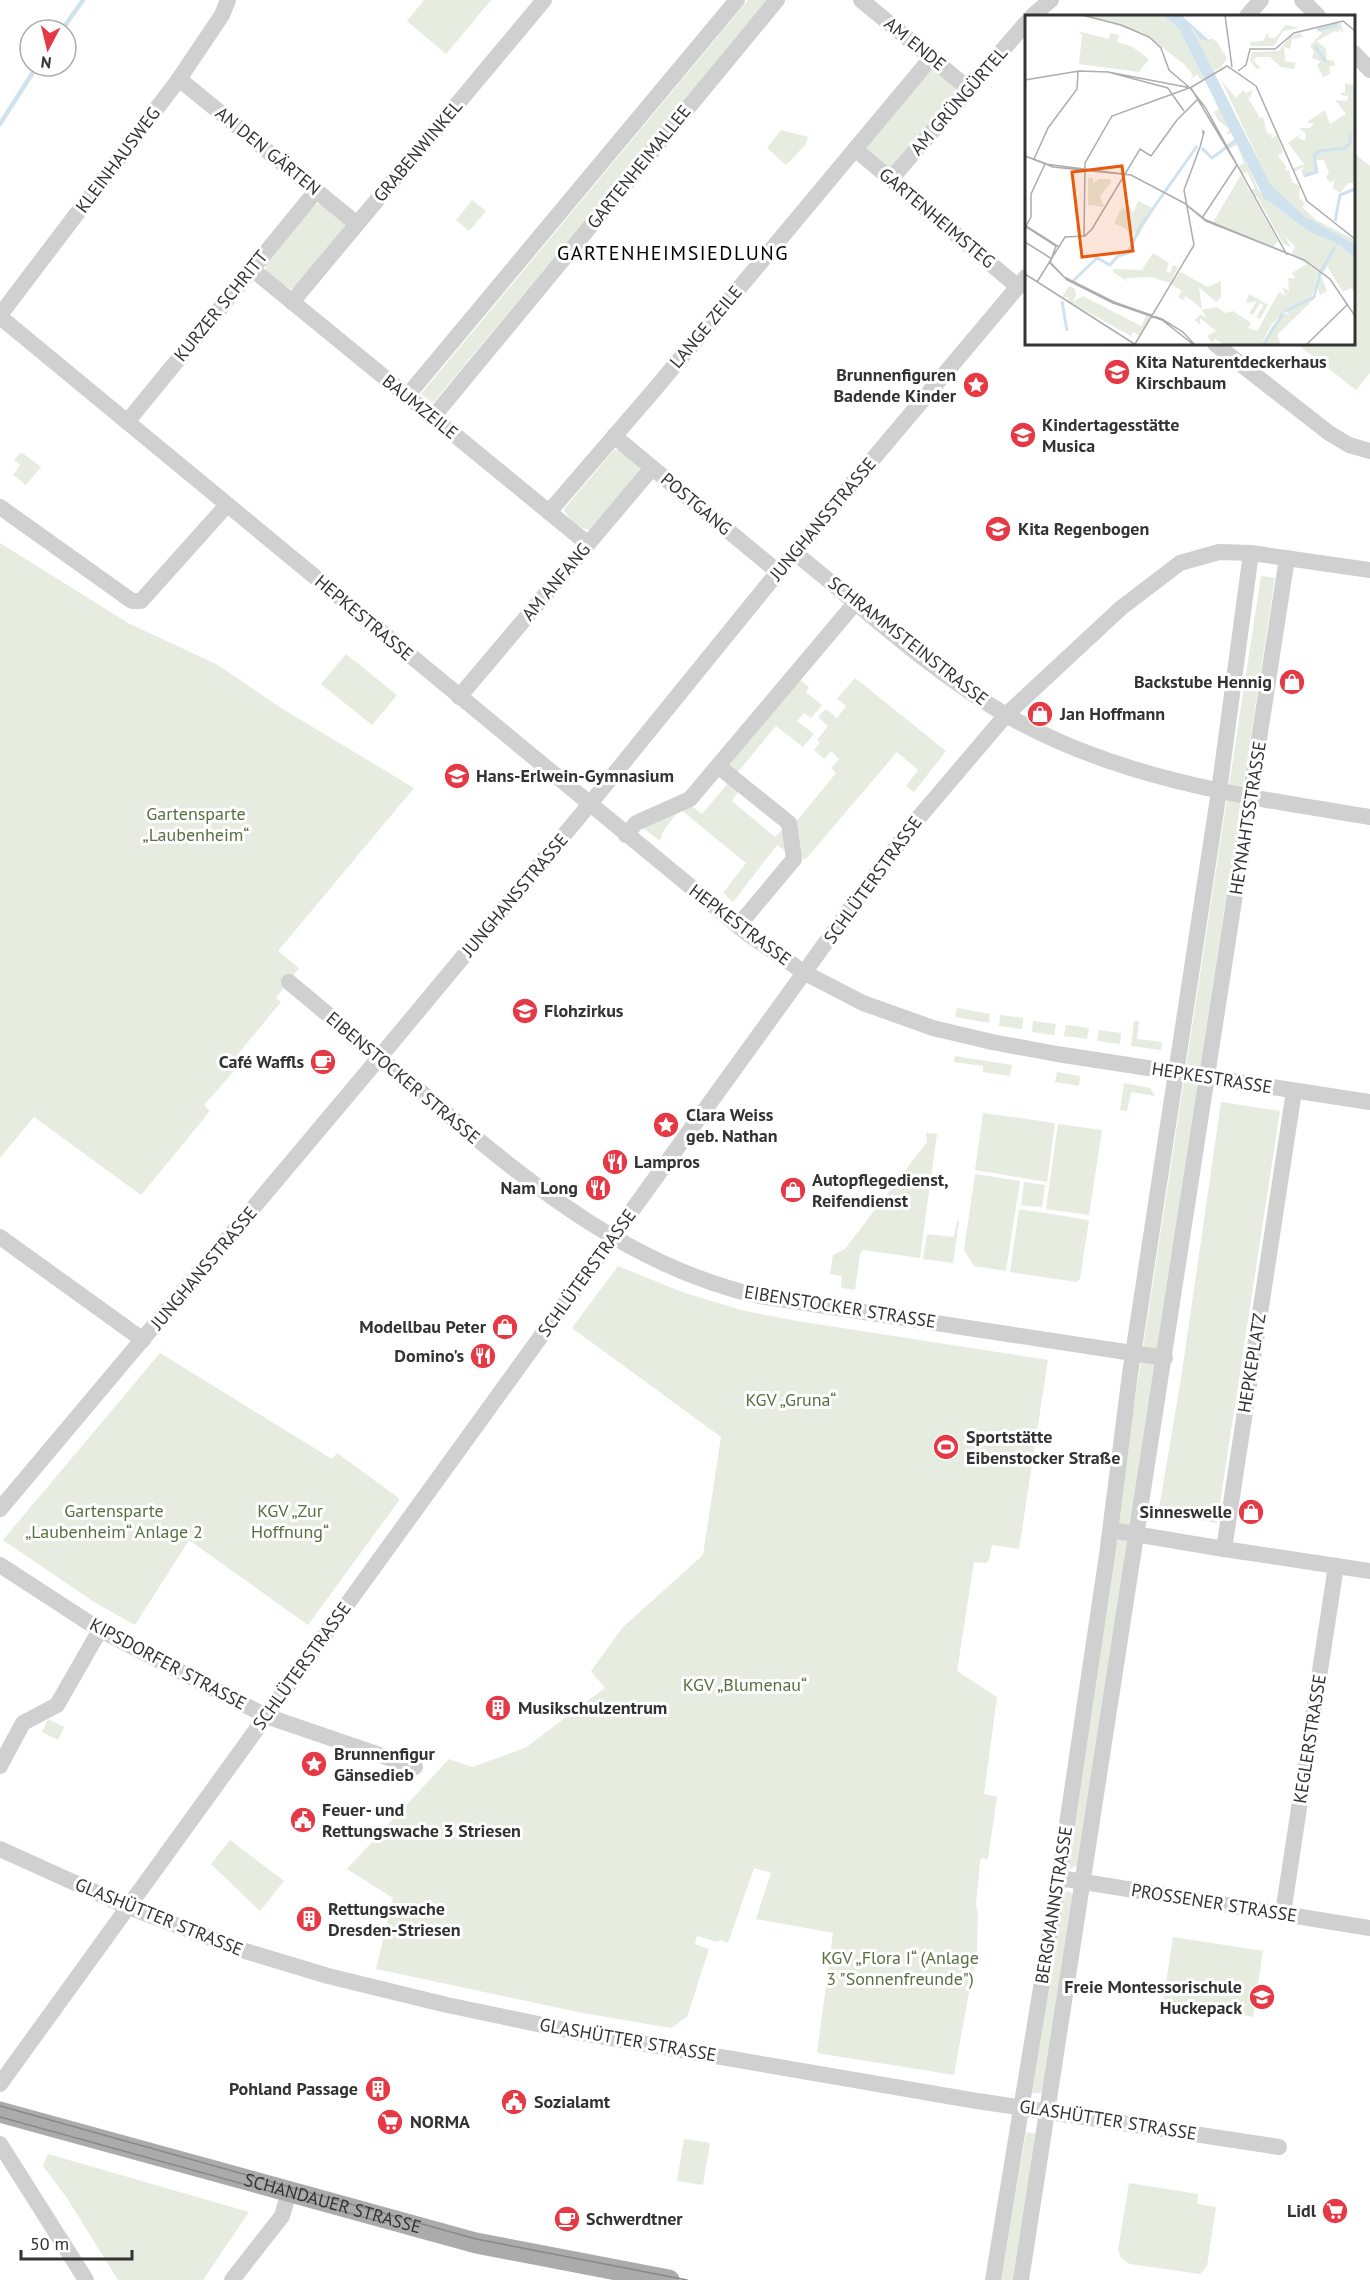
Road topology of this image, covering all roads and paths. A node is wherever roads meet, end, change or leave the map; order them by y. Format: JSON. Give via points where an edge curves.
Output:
{"nodes":[{"id":1,"x":228,"y":0,"type":"edge"},
{"id":2,"x":544,"y":0,"type":"edge"},
{"id":3,"x":737,"y":0,"type":"edge"},
{"id":4,"x":777,"y":0,"type":"edge"},
{"id":5,"x":861,"y":0,"type":"edge"},
{"id":6,"x":1051,"y":0,"type":"edge"},
{"id":7,"x":1261,"y":0,"type":"edge"},
{"id":8,"x":1302,"y":0,"type":"edge"},
{"id":9,"x":1033,"y":15,"type":"edge"},
{"id":10,"x":1248,"y":15,"type":"edge"},
{"id":11,"x":1317,"y":15,"type":"edge"},
{"id":12,"x":1025,"y":25,"type":"edge"},
{"id":13,"x":1355,"y":55,"type":"edge"},
{"id":14,"x":931,"y":58,"type":"junction"},
{"id":15,"x":1370,"y":70,"type":"edge"},
{"id":16,"x":179,"y":79,"type":"junction"},
{"id":17,"x":969,"y":88,"type":"junction"},
{"id":18,"x":855,"y":149,"type":"junction"},
{"id":19,"x":891,"y":179,"type":"junction"},
{"id":20,"x":316,"y":191,"type":"junction"},
{"id":21,"x":357,"y":224,"type":"junction"},
{"id":22,"x":252,"y":269,"type":"junction"},
{"id":23,"x":1022,"y":282,"type":"edge"},
{"id":24,"x":292,"y":302,"type":"junction"},
{"id":25,"x":0,"y":316,"type":"edge"},
{"id":26,"x":1216,"y":345,"type":"edge"},
{"id":27,"x":407,"y":396,"type":"junction"},
{"id":28,"x":433,"y":417,"type":"junction"},
{"id":29,"x":127,"y":422,"type":"junction"},
{"id":30,"x":614,"y":436,"type":"junction"},
{"id":31,"x":1370,"y":451,"type":"edge"},
{"id":32,"x":652,"y":468,"type":"junction"},
{"id":33,"x":227,"y":505,"type":"junction"},
{"id":34,"x":0,"y":507,"type":"edge"},
{"id":35,"x":549,"y":512,"type":"junction"},
{"id":36,"x":588,"y":544,"type":"junction"},
{"id":37,"x":795,"y":553,"type":"junction"},
{"id":38,"x":1251,"y":553,"type":"junction"},
{"id":39,"x":1287,"y":558,"type":"junction"},
{"id":40,"x":1370,"y":569,"type":"edge"},
{"id":41,"x":778,"y":572,"type":"junction"},
{"id":42,"x":856,"y":602,"type":"junction"},
{"id":43,"x":459,"y":697,"type":"junction"},
{"id":44,"x":1006,"y":715,"type":"junction"},
{"id":45,"x":718,"y":766,"type":"junction"},
{"id":46,"x":1219,"y":791,"type":"junction"},
{"id":47,"x":1251,"y":798,"type":"junction"},
{"id":48,"x":589,"y":805,"type":"junction"},
{"id":49,"x":1370,"y":817,"type":"edge"},
{"id":50,"x":626,"y":835,"type":"junction"},
{"id":51,"x":738,"y":926,"type":"junction"},
{"id":52,"x":805,"y":973,"type":"junction"},
{"id":53,"x":289,"y":982,"type":"dead end"},
{"id":54,"x":379,"y":1058,"type":"junction"},
{"id":55,"x":1176,"y":1072,"type":"junction"},
{"id":56,"x":1208,"y":1078,"type":"junction"},
{"id":57,"x":1294,"y":1091,"type":"junction"},
{"id":58,"x":1370,"y":1102,"type":"edge"},
{"id":59,"x":0,"y":1237,"type":"edge"},
{"id":60,"x":613,"y":1238,"type":"junction"},
{"id":61,"x":143,"y":1340,"type":"junction"},
{"id":62,"x":1133,"y":1353,"type":"junction"},
{"id":63,"x":1165,"y":1358,"type":"junction"},
{"id":64,"x":0,"y":1509,"type":"edge"},
{"id":65,"x":1110,"y":1530,"type":"junction"},
{"id":66,"x":1138,"y":1535,"type":"junction"},
{"id":67,"x":1224,"y":1549,"type":"junction"},
{"id":68,"x":0,"y":1565,"type":"edge"},
{"id":69,"x":1336,"y":1566,"type":"junction"},
{"id":70,"x":1370,"y":1571,"type":"edge"},
{"id":71,"x":100,"y":1630,"type":"junction"},
{"id":72,"x":266,"y":1716,"type":"junction"},
{"id":73,"x":0,"y":1766,"type":"edge"},
{"id":74,"x":415,"y":1767,"type":"dead end"},
{"id":75,"x":0,"y":1849,"type":"edge"},
{"id":76,"x":1059,"y":1878,"type":"junction"},
{"id":77,"x":1082,"y":1882,"type":"junction"},
{"id":78,"x":128,"y":1907,"type":"junction"},
{"id":79,"x":1283,"y":1913,"type":"junction"},
{"id":80,"x":1370,"y":1928,"type":"edge"},
{"id":81,"x":0,"y":2084,"type":"edge"},
{"id":82,"x":1022,"y":2108,"type":"junction"},
{"id":83,"x":1047,"y":2111,"type":"junction"},
{"id":84,"x":0,"y":2112,"type":"edge"},
{"id":85,"x":0,"y":2144,"type":"edge"},
{"id":86,"x":1279,"y":2147,"type":"dead end"},
{"id":87,"x":289,"y":2192,"type":"junction"},
{"id":88,"x":86,"y":2280,"type":"edge"},
{"id":89,"x":232,"y":2280,"type":"edge"},
{"id":90,"x":669,"y":2280,"type":"edge"},
{"id":91,"x":993,"y":2280,"type":"edge"},
{"id":92,"x":1021,"y":2280,"type":"edge"}],
"edges":[{"from":1,"to":16,"type":"street","name":"KLEINHAUSWEG"},
{"from":2,"to":21,"type":"street","name":"GRABENWINKEL"},
{"from":3,"to":27,"type":"street","name":"GARTENHEIMALLEE"},
{"from":4,"to":28,"type":"street","name":"GARTENHEIMALLEE"},
{"from":5,"to":14,"type":"street","name":"AM ENDE"},
{"from":6,"to":9,"type":"street"},
{"from":7,"to":10,"type":"street"},
{"from":8,"to":11,"type":"street"},
{"from":12,"to":17,"type":"street","name":"AM GRÜNGÜRTEL"},
{"from":13,"to":15,"type":"street"},
{"from":14,"to":17,"type":"street","name":"AM ENDE"},
{"from":14,"to":18,"type":"street","name":"LANGE ZEILE"},
{"from":16,"to":20,"type":"street","name":"AN DEN GÄRTEN"},
{"from":16,"to":25,"type":"street","name":"KLEINHAUSWEG"},
{"from":17,"to":19,"type":"street","name":"AM GRÜNGÜRTEL"},
{"from":18,"to":19,"type":"street","name":"GARTENHEIMSTEG"},
{"from":18,"to":30,"type":"street","name":"LANGE ZEILE"},
{"from":19,"to":23,"type":"street","name":"GARTENHEIMSTEG"},
{"from":20,"to":21,"type":"street","name":"AN DEN GÄRTEN"},
{"from":20,"to":22,"type":"street","name":"KURZER SCHRITT"},
{"from":21,"to":24,"type":"street","name":"GRABENWINKEL"},
{"from":22,"to":24,"type":"street","name":"BAUMZEILE"},
{"from":22,"to":29,"type":"street","name":"KURZER SCHRITT"},
{"from":23,"to":37,"type":"street","name":"JUNGHANSSTRASSE"},
{"from":24,"to":27,"type":"street","name":"BAUMZEILE"},
{"from":25,"to":29,"type":"street","name":"HEPKESTRASSE"},
{"from":26,"to":31,"type":"street","via":[[1329,433]]},
{"from":27,"to":28,"type":"street","name":"BAUMZEILE"},
{"from":28,"to":35,"type":"street","name":"BAUMZEILE"},
{"from":29,"to":33,"type":"street","name":"HEPKESTRASSE"},
{"from":30,"to":32,"type":"street","name":"POSTGANG"},
{"from":30,"to":35,"type":"street","name":"LANGE ZEILE"},
{"from":32,"to":36,"type":"street","name":"AM ANFANG"},
{"from":32,"to":41,"type":"street","name":"POSTGANG"},
{"from":33,"to":34,"type":"street","via":[[141,601],[132,601]]},
{"from":33,"to":43,"type":"street","name":"HEPKESTRASSE"},
{"from":35,"to":36,"type":"street","name":"BAUMZEILE"},
{"from":36,"to":43,"type":"street","name":"AM ANFANG"},
{"from":37,"to":41,"type":"street","name":"JUNGHANSSTRASSE"},
{"from":37,"to":42,"type":"street","name":"SCHRAMMSTEINSTRASSE"},
{"from":38,"to":39,"type":"street","name":"SCHLÜTERSTRASSE"},
{"from":38,"to":44,"type":"street","name":"SCHLÜTERSTRASSE","via":[[1219,552],[1180,563],[1121,608]]},
{"from":38,"to":46,"type":"street","name":"HEYNAHTSSTRASSE"},
{"from":39,"to":40,"type":"street","name":"SCHLÜTERSTRASSE"},
{"from":39,"to":47,"type":"street","name":"HEYNAHTSSTRASSE"},
{"from":41,"to":48,"type":"street","name":"JUNGHANSSTRASSE"},
{"from":42,"to":44,"type":"street","name":"SCHRAMMSTEINSTRASSE","via":[[938,668]]},
{"from":42,"to":45,"type":"street"},
{"from":43,"to":48,"type":"street","name":"HEPKESTRASSE"},
{"from":44,"to":46,"type":"street","name":"SCHRAMMSTEINSTRASSE","via":[[1072,748]]},
{"from":44,"to":52,"type":"street","name":"SCHLÜTERSTRASSE","via":[[915,822]]},
{"from":45,"to":50,"type":"street","via":[[690,800],[636,823]]},
{"from":45,"to":51,"type":"street","via":[[789,823],[795,859]]},
{"from":46,"to":47,"type":"street","name":"SCHRAMMSTEINSTRASSE"},
{"from":46,"to":55,"type":"street","name":"HEYNAHTSSTRASSE"},
{"from":47,"to":49,"type":"street","name":"SCHRAMMSTEINSTRASSE"},
{"from":47,"to":56,"type":"street","name":"HEYNAHTSSTRASSE"},
{"from":48,"to":50,"type":"street","name":"HEPKESTRASSE"},
{"from":48,"to":54,"type":"street","name":"JUNGHANSSTRASSE"},
{"from":50,"to":51,"type":"street","name":"HEPKESTRASSE"},
{"from":51,"to":52,"type":"street","name":"HEPKESTRASSE"},
{"from":52,"to":55,"type":"street","name":"HEPKESTRASSE","via":[[863,1003],[933,1028],[992,1042]]},
{"from":52,"to":60,"type":"street","name":"SCHLÜTERSTRASSE"},
{"from":53,"to":54,"type":"street","name":"EIBENSTOCKER STRASSE"},
{"from":54,"to":60,"type":"street","name":"EIBENSTOCKER STRASSE","via":[[544,1194]]},
{"from":54,"to":61,"type":"street","name":"JUNGHANSSTRASSE"},
{"from":55,"to":56,"type":"street","name":"HEPKESTRASSE"},
{"from":55,"to":62,"type":"street"},
{"from":56,"to":57,"type":"street","name":"HEPKESTRASSE"},
{"from":56,"to":63,"type":"street"},
{"from":57,"to":58,"type":"street","name":"HEPKESTRASSE"},
{"from":57,"to":67,"type":"street","name":"HEPKEPLATZ"},
{"from":59,"to":61,"type":"street"},
{"from":60,"to":62,"type":"street","name":"EIBENSTOCKER STRASSE","via":[[688,1274],[759,1296]]},
{"from":60,"to":72,"type":"street","name":"SCHLÜTERSTRASSE"},
{"from":61,"to":64,"type":"street","name":"JUNGHANSSTRASSE"},
{"from":62,"to":63,"type":"street","name":"EIBENSTOCKER STRASSE"},
{"from":62,"to":65,"type":"street"},
{"from":63,"to":66,"type":"street"},
{"from":65,"to":66,"type":"street"},
{"from":65,"to":76,"type":"street","name":"BERGMANNSTRASSE"},
{"from":66,"to":67,"type":"street"},
{"from":66,"to":77,"type":"street","name":"BERGMANNSTRASSE"},
{"from":67,"to":69,"type":"street"},
{"from":68,"to":71,"type":"street","name":"KIPSDORFER STRASSE"},
{"from":69,"to":70,"type":"street"},
{"from":69,"to":79,"type":"street","name":"KEGLERSTRASSE"},
{"from":71,"to":72,"type":"street","name":"KIPSDORFER STRASSE"},
{"from":71,"to":73,"type":"street","via":[[57,1705],[22,1723]]},
{"from":72,"to":74,"type":"street","name":"KIPSDORFER STRASSE"},
{"from":72,"to":78,"type":"street","name":"SCHLÜTERSTRASSE"},
{"from":75,"to":78,"type":"street","name":"GLASHÜTTER STRASSE"},
{"from":76,"to":77,"type":"street","name":"PROSSENER STRASSE"},
{"from":76,"to":82,"type":"street","name":"BERGMANNSTRASSE"},
{"from":77,"to":79,"type":"street","name":"PROSSENER STRASSE"},
{"from":77,"to":83,"type":"street","name":"BERGMANNSTRASSE"},
{"from":78,"to":81,"type":"street","name":"SCHLÜTERSTRASSE"},
{"from":78,"to":82,"type":"street","name":"GLASHÜTTER STRASSE","via":[[328,1977],[447,2005],[576,2032]]},
{"from":79,"to":80,"type":"street","name":"PROSSENER STRASSE"},
{"from":82,"to":83,"type":"street","name":"GLASHÜTTER STRASSE"},
{"from":82,"to":91,"type":"street","name":"BERGMANNSTRASSE"},
{"from":83,"to":86,"type":"street","name":"GLASHÜTTER STRASSE"},
{"from":83,"to":92,"type":"street","name":"BERGMANNSTRASSE"},
{"from":84,"to":87,"type":"main road","name":"SCHANDAUER STRASSE"},
{"from":85,"to":88,"type":"street"},
{"from":87,"to":89,"type":"street","via":[[282,2216]]},
{"from":87,"to":90,"type":"main road","name":"SCHANDAUER STRASSE","via":[[476,2243]]}]}
